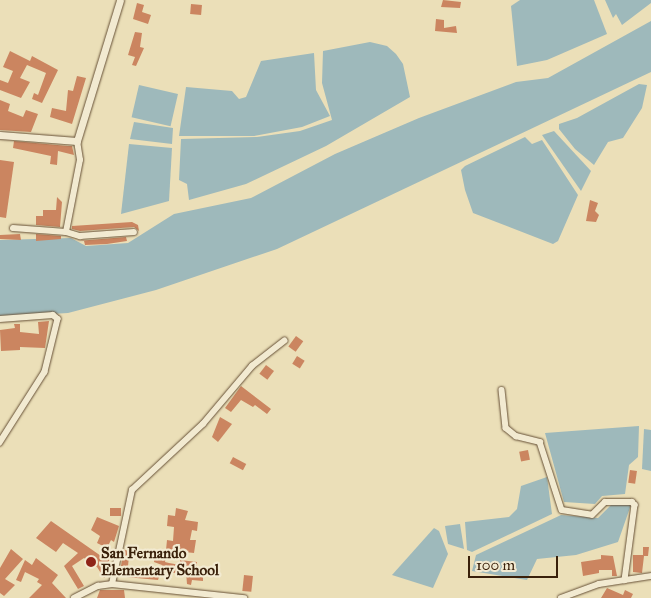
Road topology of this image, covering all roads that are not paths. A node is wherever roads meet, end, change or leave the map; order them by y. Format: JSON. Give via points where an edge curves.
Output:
{"nodes":[{"id":1,"x":120,"y":0,"type":"edge"},
{"id":2,"x":0,"y":136,"type":"edge"},
{"id":3,"x":77,"y":141,"type":"junction"},
{"id":4,"x":13,"y":228,"type":"dead end"},
{"id":5,"x":66,"y":232,"type":"junction"},
{"id":6,"x":134,"y":232,"type":"dead end"},
{"id":7,"x":0,"y":319,"type":"edge"},
{"id":8,"x":284,"y":341,"type":"dead end"},
{"id":9,"x":502,"y":390,"type":"dead end"},
{"id":10,"x":0,"y":443,"type":"edge"},
{"id":11,"x":651,"y":576,"type":"edge"},
{"id":12,"x":625,"y":580,"type":"junction"},
{"id":13,"x":112,"y":584,"type":"junction"},
{"id":14,"x":74,"y":598,"type":"edge"},
{"id":15,"x":244,"y":598,"type":"edge"},
{"id":16,"x":561,"y":598,"type":"edge"}],
"edges":[{"from":1,"to":3,"type":"street"},
{"from":2,"to":3,"type":"street"},
{"from":3,"to":5,"type":"street","via":[[80,160]]},
{"from":4,"to":5,"type":"street"},
{"from":5,"to":6,"type":"street","via":[[80,236]]},
{"from":7,"to":10,"type":"street","via":[[53,315],[58,319],[45,372]]},
{"from":8,"to":13,"type":"street","via":[[252,366],[203,424],[132,490]]},
{"from":9,"to":12,"type":"street","via":[[506,428],[516,436],[540,442],[562,510],[592,515],[606,502],[632,502],[636,505]]},
{"from":11,"to":12,"type":"street"},
{"from":12,"to":16,"type":"street","via":[[574,590]]},
{"from":13,"to":14,"type":"street","via":[[98,586]]},
{"from":13,"to":15,"type":"street"}]}
